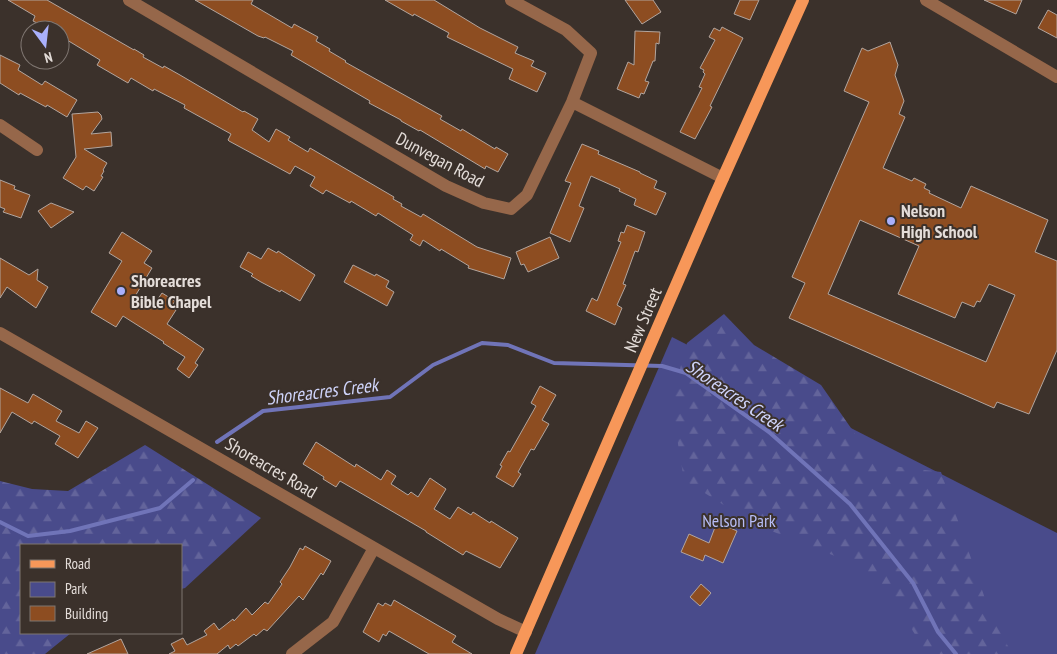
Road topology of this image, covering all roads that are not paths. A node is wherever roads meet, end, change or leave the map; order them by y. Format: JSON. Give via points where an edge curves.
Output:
{"nodes":[{"id":1,"x":129,"y":0,"type":"edge"},
{"id":2,"x":511,"y":0,"type":"edge"},
{"id":3,"x":803,"y":0,"type":"edge"},
{"id":4,"x":926,"y":0,"type":"edge"},
{"id":5,"x":947,"y":5,"type":"edge"},
{"id":6,"x":1057,"y":77,"type":"edge"},
{"id":7,"x":572,"y":102,"type":"junction"},
{"id":8,"x":0,"y":125,"type":"edge"},
{"id":9,"x":37,"y":150,"type":"dead end"},
{"id":10,"x":723,"y":178,"type":"junction"},
{"id":11,"x":0,"y":333,"type":"edge"},
{"id":12,"x":374,"y":548,"type":"junction"},
{"id":13,"x":526,"y":632,"type":"junction"},
{"id":14,"x":292,"y":654,"type":"edge"},
{"id":15,"x":516,"y":654,"type":"edge"}],
"edges":[{"from":1,"to":7,"type":"street","name":"Dunvegan Road","via":[[446,186],[484,203],[511,209],[527,195]]},
{"from":2,"to":7,"type":"street","via":[[566,30],[591,53]]},
{"from":3,"to":10,"type":"main road","name":"New Street"},
{"from":4,"to":5,"type":"street"},
{"from":5,"to":6,"type":"street"},
{"from":7,"to":10,"type":"street"},
{"from":8,"to":9,"type":"street"},
{"from":10,"to":13,"type":"main road","name":"New Street"},
{"from":11,"to":12,"type":"street","name":"Shoreacres Road"},
{"from":12,"to":13,"type":"street","name":"Shoreacres Road"},
{"from":12,"to":14,"type":"street","via":[[333,622]]},
{"from":13,"to":15,"type":"main road","name":"New Street"}]}
